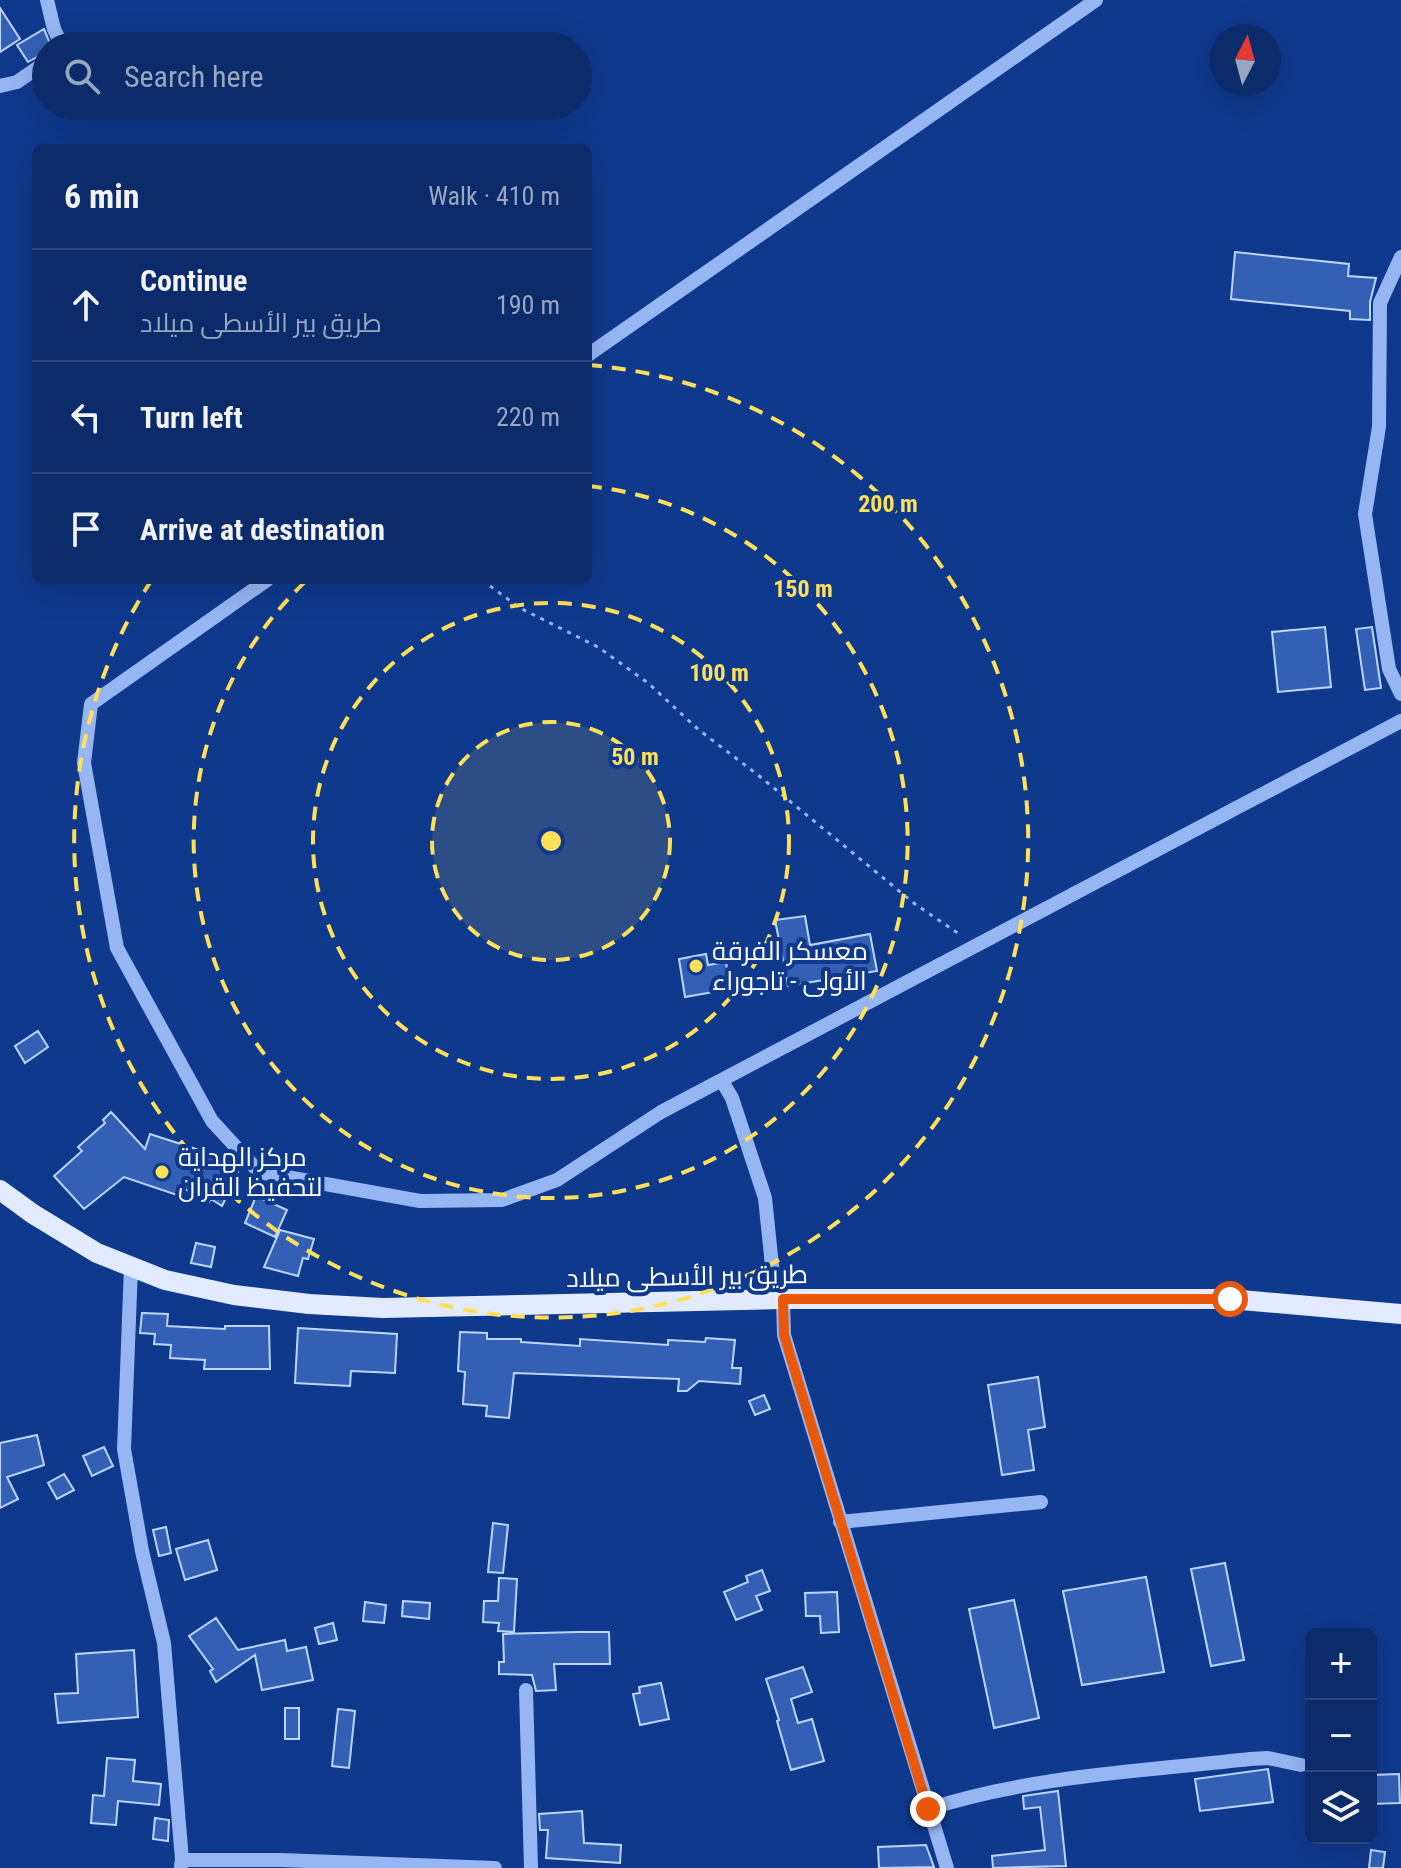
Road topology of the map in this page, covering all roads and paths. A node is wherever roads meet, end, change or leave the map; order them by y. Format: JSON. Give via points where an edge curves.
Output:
{"nodes":[{"id":1,"x":47,"y":0,"type":"edge"},
{"id":2,"x":1096,"y":0,"type":"edge"},
{"id":3,"x":55,"y":32,"type":"edge"},
{"id":4,"x":32,"y":72,"type":"edge"},
{"id":5,"x":0,"y":86,"type":"edge"},
{"id":6,"x":1401,"y":257,"type":"edge"},
{"id":7,"x":592,"y":352,"type":"edge"},
{"id":8,"x":261,"y":584,"type":"edge"},
{"id":9,"x":487,"y":584,"type":"edge"},
{"id":10,"x":1401,"y":694,"type":"edge"},
{"id":11,"x":1401,"y":721,"type":"edge"},
{"id":12,"x":969,"y":941,"type":"dead end"},
{"id":13,"x":722,"y":1081,"type":"junction"},
{"id":14,"x":0,"y":1190,"type":"edge"},
{"id":15,"x":131,"y":1267,"type":"junction"},
{"id":16,"x":783,"y":1299,"type":"junction"},
{"id":17,"x":1401,"y":1314,"type":"edge"},
{"id":18,"x":1041,"y":1502,"type":"dead end"},
{"id":19,"x":840,"y":1522,"type":"junction"},
{"id":20,"x":526,"y":1690,"type":"dead end"},
{"id":21,"x":1301,"y":1765,"type":"dead end"},
{"id":22,"x":928,"y":1809,"type":"junction"},
{"id":23,"x":181,"y":1864,"type":"edge"},
{"id":24,"x":495,"y":1868,"type":"edge"},
{"id":25,"x":531,"y":1868,"type":"edge"},
{"id":26,"x":947,"y":1868,"type":"edge"}],
"edges":[{"from":1,"to":3,"type":"street"},
{"from":2,"to":7,"type":"street"},
{"from":4,"to":5,"type":"street"},
{"from":6,"to":10,"type":"street","via":[[1380,303],[1379,427],[1365,514],[1389,669]]},
{"from":8,"to":13,"type":"street","via":[[91,704],[84,763],[117,948],[212,1121],[259,1172],[420,1201],[502,1200],[557,1180],[661,1112]]},
{"from":9,"to":12,"type":"path","via":[[520,608],[598,647],[648,683],[915,904]]},
{"from":11,"to":13,"type":"street"},
{"from":13,"to":16,"type":"street","via":[[765,1198],[773,1275]]},
{"from":14,"to":15,"type":"main road","name":"طريق بير الأسطى ميلاد","via":[[97,1253]]},
{"from":15,"to":16,"type":"main road","name":"طريق بير الأسطى ميلاد","via":[[234,1295],[354,1306]]},
{"from":15,"to":23,"type":"street","via":[[124,1449],[164,1643]]},
{"from":16,"to":17,"type":"main road","name":"طريق بير الأسطى ميلاد","via":[[1230,1299]]},
{"from":16,"to":19,"type":"street","via":[[784,1335]]},
{"from":18,"to":19,"type":"street"},
{"from":19,"to":22,"type":"street"},
{"from":20,"to":25,"type":"street"},
{"from":21,"to":22,"type":"street","via":[[1250,1759],[1062,1780]]},
{"from":22,"to":26,"type":"street"},
{"from":23,"to":24,"type":"street","via":[[281,1860]]}]}
